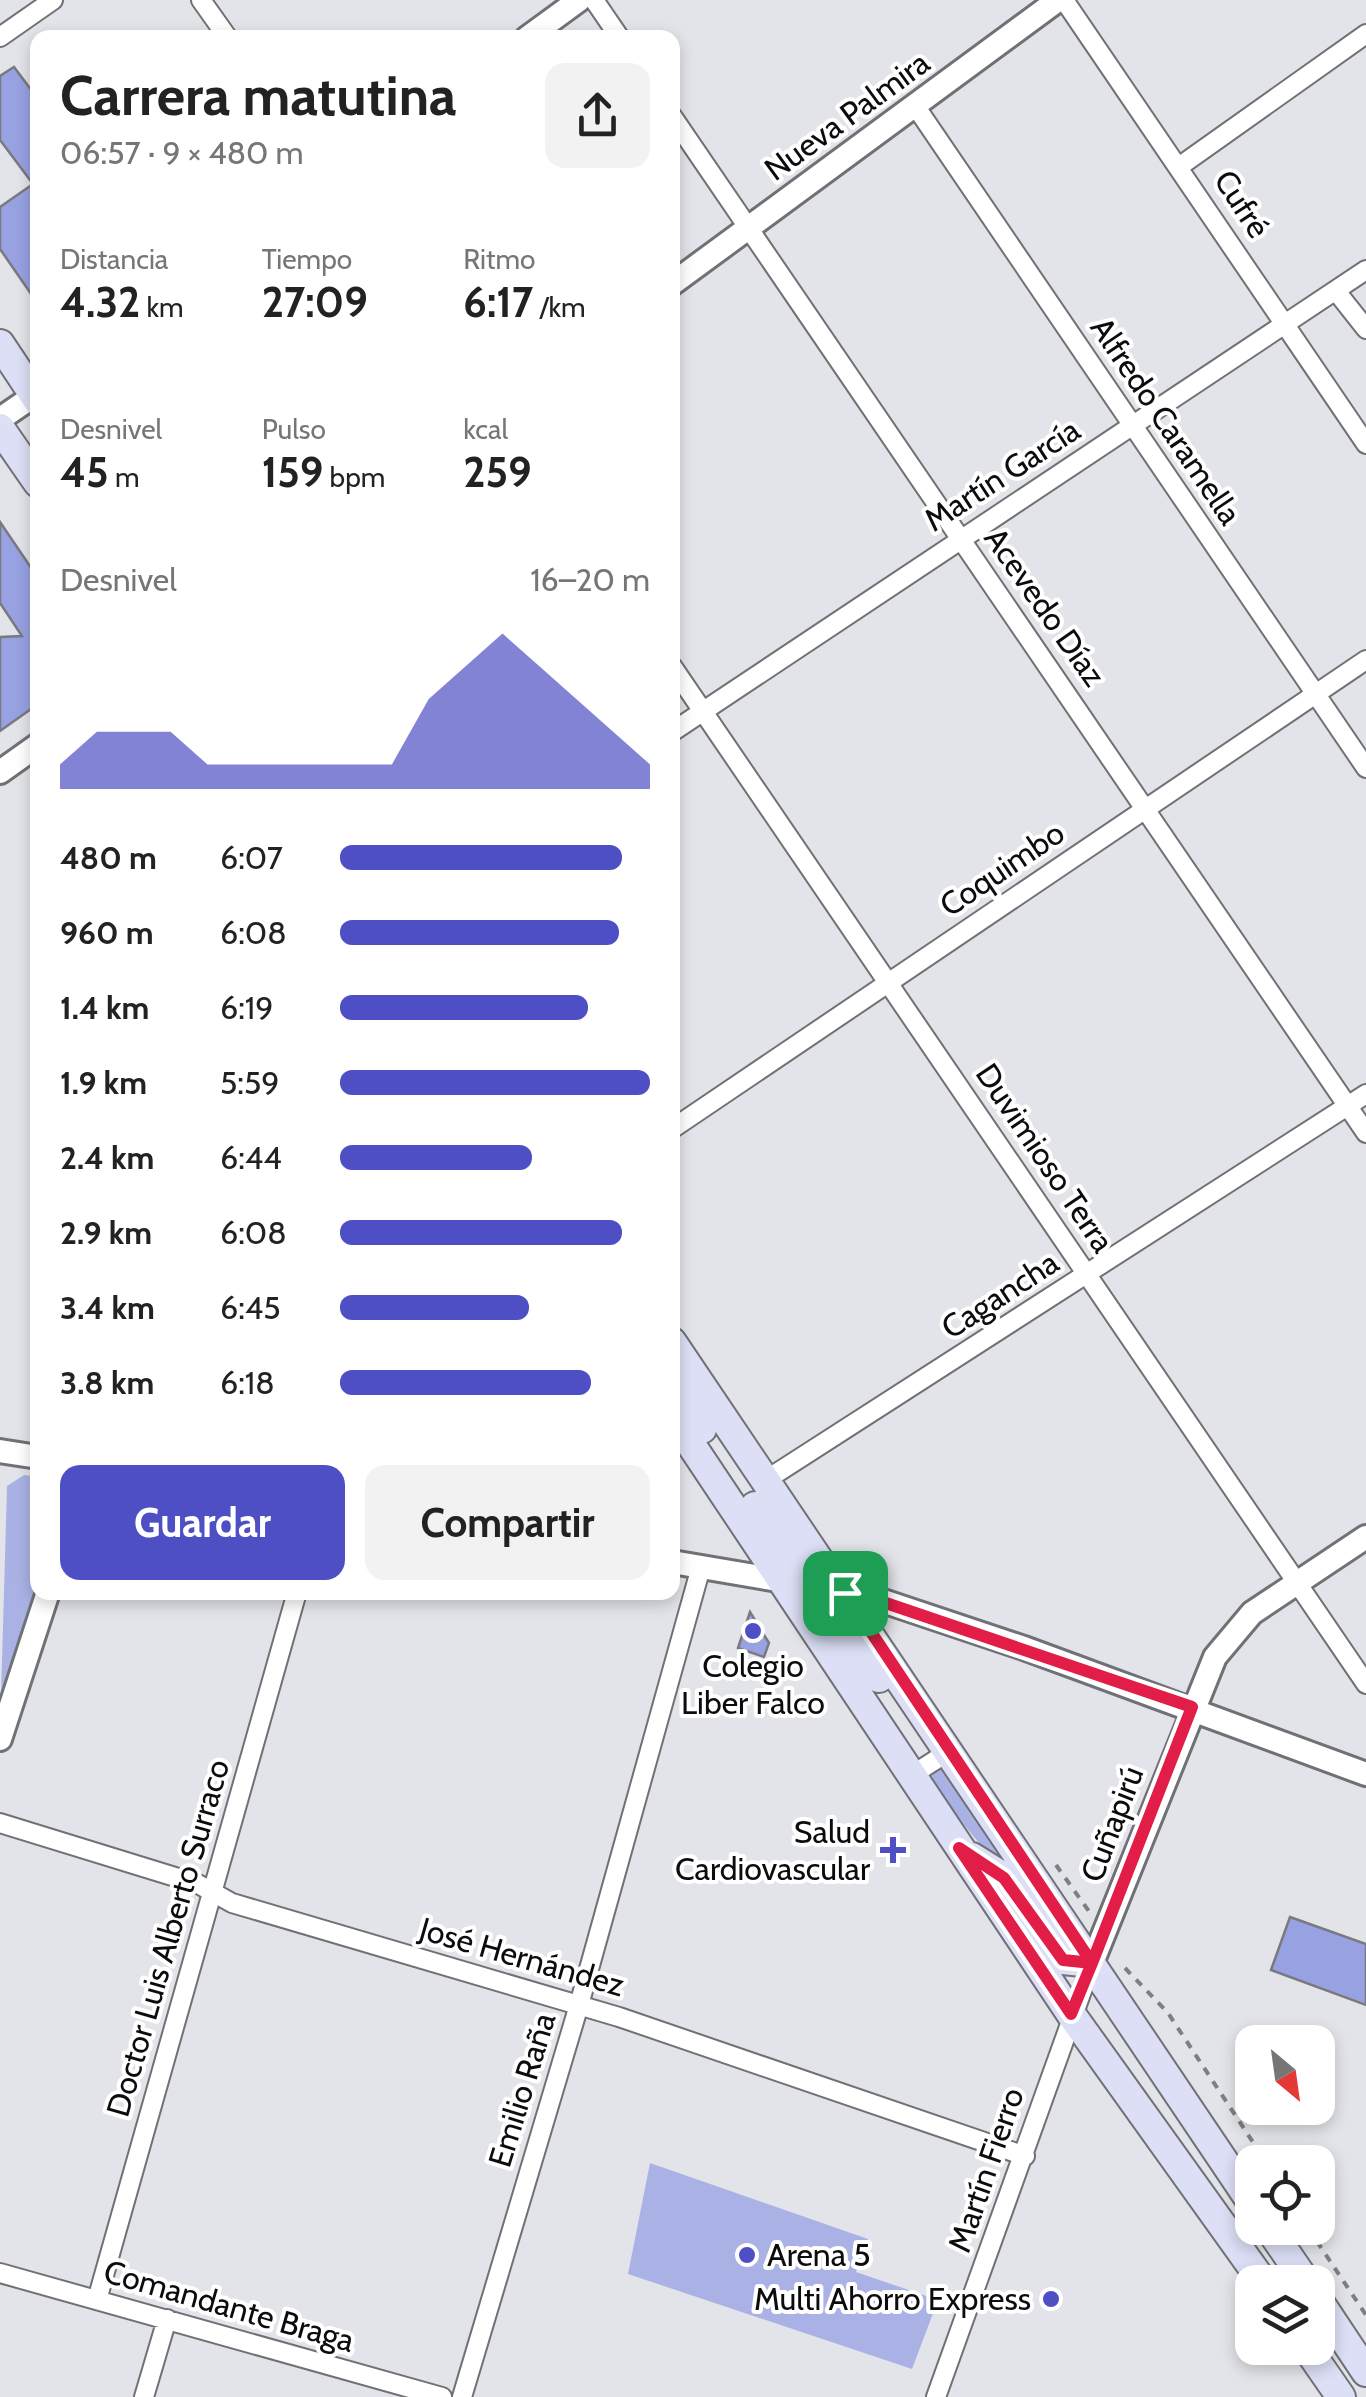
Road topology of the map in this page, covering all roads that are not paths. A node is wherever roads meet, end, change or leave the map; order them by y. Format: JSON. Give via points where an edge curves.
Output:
{"nodes":[{"id":1,"x":53,"y":0,"type":"edge"},
{"id":2,"x":201,"y":0,"type":"edge"},
{"id":3,"x":579,"y":0,"type":"edge"},
{"id":4,"x":594,"y":0,"type":"edge"},
{"id":5,"x":1061,"y":0,"type":"edge"},
{"id":6,"x":222,"y":30,"type":"edge"},
{"id":7,"x":538,"y":30,"type":"edge"},
{"id":8,"x":615,"y":30,"type":"edge"},
{"id":9,"x":1366,"y":34,"type":"edge"},
{"id":10,"x":0,"y":37,"type":"edge"},
{"id":11,"x":916,"y":106,"type":"junction"},
{"id":12,"x":680,"y":128,"type":"edge"},
{"id":13,"x":1180,"y":166,"type":"junction"},
{"id":14,"x":748,"y":229,"type":"junction"},
{"id":15,"x":1366,"y":270,"type":"edge"},
{"id":16,"x":680,"y":278,"type":"edge"},
{"id":17,"x":1336,"y":291,"type":"junction"},
{"id":18,"x":1286,"y":327,"type":"junction"},
{"id":19,"x":1366,"y":329,"type":"edge"},
{"id":20,"x":0,"y":344,"type":"edge"},
{"id":21,"x":30,"y":387,"type":"edge"},
{"id":22,"x":30,"y":400,"type":"edge"},
{"id":23,"x":0,"y":420,"type":"edge"},
{"id":24,"x":1132,"y":426,"type":"junction"},
{"id":25,"x":0,"y":428,"type":"edge"},
{"id":26,"x":1366,"y":444,"type":"edge"},
{"id":27,"x":30,"y":471,"type":"edge"},
{"id":28,"x":961,"y":537,"type":"junction"},
{"id":29,"x":1366,"y":660,"type":"edge"},
{"id":30,"x":680,"y":677,"type":"edge"},
{"id":31,"x":1315,"y":693,"type":"junction"},
{"id":32,"x":703,"y":710,"type":"junction"},
{"id":33,"x":680,"y":726,"type":"edge"},
{"id":34,"x":30,"y":751,"type":"edge"},
{"id":35,"x":1366,"y":768,"type":"edge"},
{"id":36,"x":0,"y":772,"type":"edge"},
{"id":37,"x":1147,"y":808,"type":"junction"},
{"id":38,"x":889,"y":982,"type":"junction"},
{"id":39,"x":1366,"y":1094,"type":"edge"},
{"id":40,"x":1348,"y":1106,"type":"junction"},
{"id":41,"x":680,"y":1124,"type":"edge"},
{"id":42,"x":1366,"y":1133,"type":"edge"},
{"id":43,"x":1088,"y":1275,"type":"junction"},
{"id":44,"x":680,"y":1354,"type":"edge"},
{"id":45,"x":680,"y":1398,"type":"edge"},
{"id":46,"x":680,"y":1428,"type":"edge"},
{"id":47,"x":0,"y":1451,"type":"edge"},
{"id":48,"x":30,"y":1455,"type":"edge"},
{"id":49,"x":766,"y":1480,"type":"junction"},
{"id":50,"x":1366,"y":1538,"type":"edge"},
{"id":51,"x":680,"y":1563,"type":"edge"},
{"id":52,"x":701,"y":1567,"type":"junction"},
{"id":53,"x":783,"y":1581,"type":"junction"},
{"id":54,"x":1299,"y":1582,"type":"junction"},
{"id":55,"x":845,"y":1593,"type":"junction"},
{"id":56,"x":45,"y":1600,"type":"edge"},
{"id":57,"x":295,"y":1600,"type":"edge"},
{"id":58,"x":1366,"y":1684,"type":"edge"},
{"id":59,"x":1192,"y":1707,"type":"junction"},
{"id":60,"x":919,"y":1709,"type":"junction"},
{"id":61,"x":0,"y":1739,"type":"edge"},
{"id":62,"x":948,"y":1752,"type":"junction"},
{"id":63,"x":1366,"y":1774,"type":"edge"},
{"id":64,"x":912,"y":1776,"type":"junction"},
{"id":65,"x":0,"y":1824,"type":"edge"},
{"id":66,"x":959,"y":1848,"type":"junction"},
{"id":67,"x":212,"y":1892,"type":"junction"},
{"id":68,"x":1092,"y":1963,"type":"junction"},
{"id":69,"x":579,"y":2005,"type":"junction"},
{"id":70,"x":1071,"y":2014,"type":"junction"},
{"id":71,"x":1025,"y":2156,"type":"junction"},
{"id":72,"x":1235,"y":2178,"type":"edge"},
{"id":73,"x":1251,"y":2265,"type":"edge"},
{"id":74,"x":0,"y":2272,"type":"edge"},
{"id":75,"x":97,"y":2300,"type":"junction"},
{"id":76,"x":167,"y":2320,"type":"junction"},
{"id":77,"x":1335,"y":2326,"type":"edge"},
{"id":78,"x":1319,"y":2365,"type":"edge"},
{"id":79,"x":1366,"y":2372,"type":"edge"},
{"id":80,"x":144,"y":2397,"type":"edge"},
{"id":81,"x":442,"y":2397,"type":"edge"},
{"id":82,"x":462,"y":2397,"type":"edge"},
{"id":83,"x":936,"y":2397,"type":"edge"},
{"id":84,"x":1341,"y":2397,"type":"edge"}],
"edges":[{"from":1,"to":10,"type":"street"},
{"from":2,"to":6,"type":"street"},
{"from":3,"to":7,"type":"street"},
{"from":4,"to":8,"type":"street"},
{"from":5,"to":11,"type":"street","name":"Nueva Palmira"},
{"from":5,"to":13,"type":"street","name":"Cufré"},
{"from":9,"to":13,"type":"street"},
{"from":11,"to":14,"type":"street","name":"Nueva Palmira"},
{"from":11,"to":24,"type":"street","name":"Alfredo Caramella"},
{"from":12,"to":14,"type":"street","name":"Acevedo Díaz"},
{"from":13,"to":18,"type":"street","name":"Cufré"},
{"from":14,"to":16,"type":"street","name":"Nueva Palmira"},
{"from":14,"to":28,"type":"street","name":"Acevedo Díaz"},
{"from":15,"to":17,"type":"street","name":"Martín García"},
{"from":17,"to":18,"type":"street","name":"Martín García"},
{"from":17,"to":19,"type":"street"},
{"from":18,"to":24,"type":"street","name":"Martín García"},
{"from":18,"to":26,"type":"street","name":"Cufré"},
{"from":20,"to":21,"type":"main road"},
{"from":22,"to":23,"type":"street"},
{"from":24,"to":28,"type":"street","name":"Martín García"},
{"from":24,"to":31,"type":"street","name":"Alfredo Caramella"},
{"from":25,"to":27,"type":"main road"},
{"from":28,"to":32,"type":"street","name":"Martín García"},
{"from":28,"to":37,"type":"street","name":"Acevedo Díaz"},
{"from":29,"to":31,"type":"street","name":"Coquimbo"},
{"from":30,"to":32,"type":"street","name":"Duvimioso Terra"},
{"from":31,"to":35,"type":"street","name":"Alfredo Caramella"},
{"from":31,"to":37,"type":"street","name":"Coquimbo"},
{"from":32,"to":33,"type":"street","name":"Martín García"},
{"from":32,"to":38,"type":"street","name":"Duvimioso Terra"},
{"from":34,"to":36,"type":"street"},
{"from":37,"to":38,"type":"street","name":"Coquimbo"},
{"from":37,"to":40,"type":"street","name":"Acevedo Díaz"},
{"from":38,"to":41,"type":"street","name":"Coquimbo"},
{"from":38,"to":43,"type":"street","name":"Duvimioso Terra"},
{"from":39,"to":40,"type":"street","name":"Cagancha"},
{"from":40,"to":42,"type":"street","name":"Acevedo Díaz"},
{"from":40,"to":43,"type":"street","name":"Cagancha"},
{"from":43,"to":49,"type":"street","name":"Cagancha"},
{"from":43,"to":54,"type":"street","name":"Duvimioso Terra"},
{"from":44,"to":49,"type":"main road"},
{"from":45,"to":55,"type":"main road","via":[[795,1564]]},
{"from":46,"to":53,"type":"main road"},
{"from":47,"to":48,"type":"street"},
{"from":49,"to":55,"type":"main road"},
{"from":50,"to":54,"type":"street","name":"Cuñapirú"},
{"from":51,"to":52,"type":"street"},
{"from":52,"to":53,"type":"street"},
{"from":52,"to":69,"type":"street","name":"Emilio Raña"},
{"from":53,"to":55,"type":"street"},
{"from":53,"to":60,"type":"main road","via":[[829,1608],[888,1692]]},
{"from":53,"to":64,"type":"main road"},
{"from":54,"to":58,"type":"street","name":"Duvimioso Terra"},
{"from":54,"to":59,"type":"street","name":"Cuñapirú","via":[[1233,1631]]},
{"from":55,"to":59,"type":"street"},
{"from":55,"to":60,"type":"main road"},
{"from":56,"to":61,"type":"street"},
{"from":57,"to":67,"type":"street","name":"Doctor Luis Alberto Surraco"},
{"from":59,"to":63,"type":"street"},
{"from":59,"to":68,"type":"street","name":"Cuñapirú"},
{"from":60,"to":62,"type":"main road"},
{"from":62,"to":64,"type":"street"},
{"from":62,"to":68,"type":"main road"},
{"from":64,"to":66,"type":"main road"},
{"from":65,"to":67,"type":"street","name":"José Hernández"},
{"from":66,"to":68,"type":"main road","via":[[1004,1878],[1063,1960]]},
{"from":66,"to":70,"type":"main road"},
{"from":67,"to":69,"type":"street","name":"José Hernández"},
{"from":67,"to":75,"type":"street","name":"Doctor Luis Alberto Surraco"},
{"from":68,"to":70,"type":"street","name":"Martín Fierro"},
{"from":68,"to":72,"type":"main road"},
{"from":69,"to":71,"type":"street","name":"José Hernández"},
{"from":69,"to":82,"type":"street","name":"Emilio Raña"},
{"from":70,"to":71,"type":"street","name":"Martín Fierro"},
{"from":70,"to":73,"type":"main road"},
{"from":71,"to":83,"type":"street","name":"Martín Fierro"},
{"from":74,"to":75,"type":"street","name":"Comandante Braga"},
{"from":75,"to":76,"type":"street","name":"Comandante Braga"},
{"from":76,"to":80,"type":"street"},
{"from":76,"to":81,"type":"street","name":"Comandante Braga"},
{"from":77,"to":79,"type":"main road"},
{"from":78,"to":84,"type":"main road"}]}
